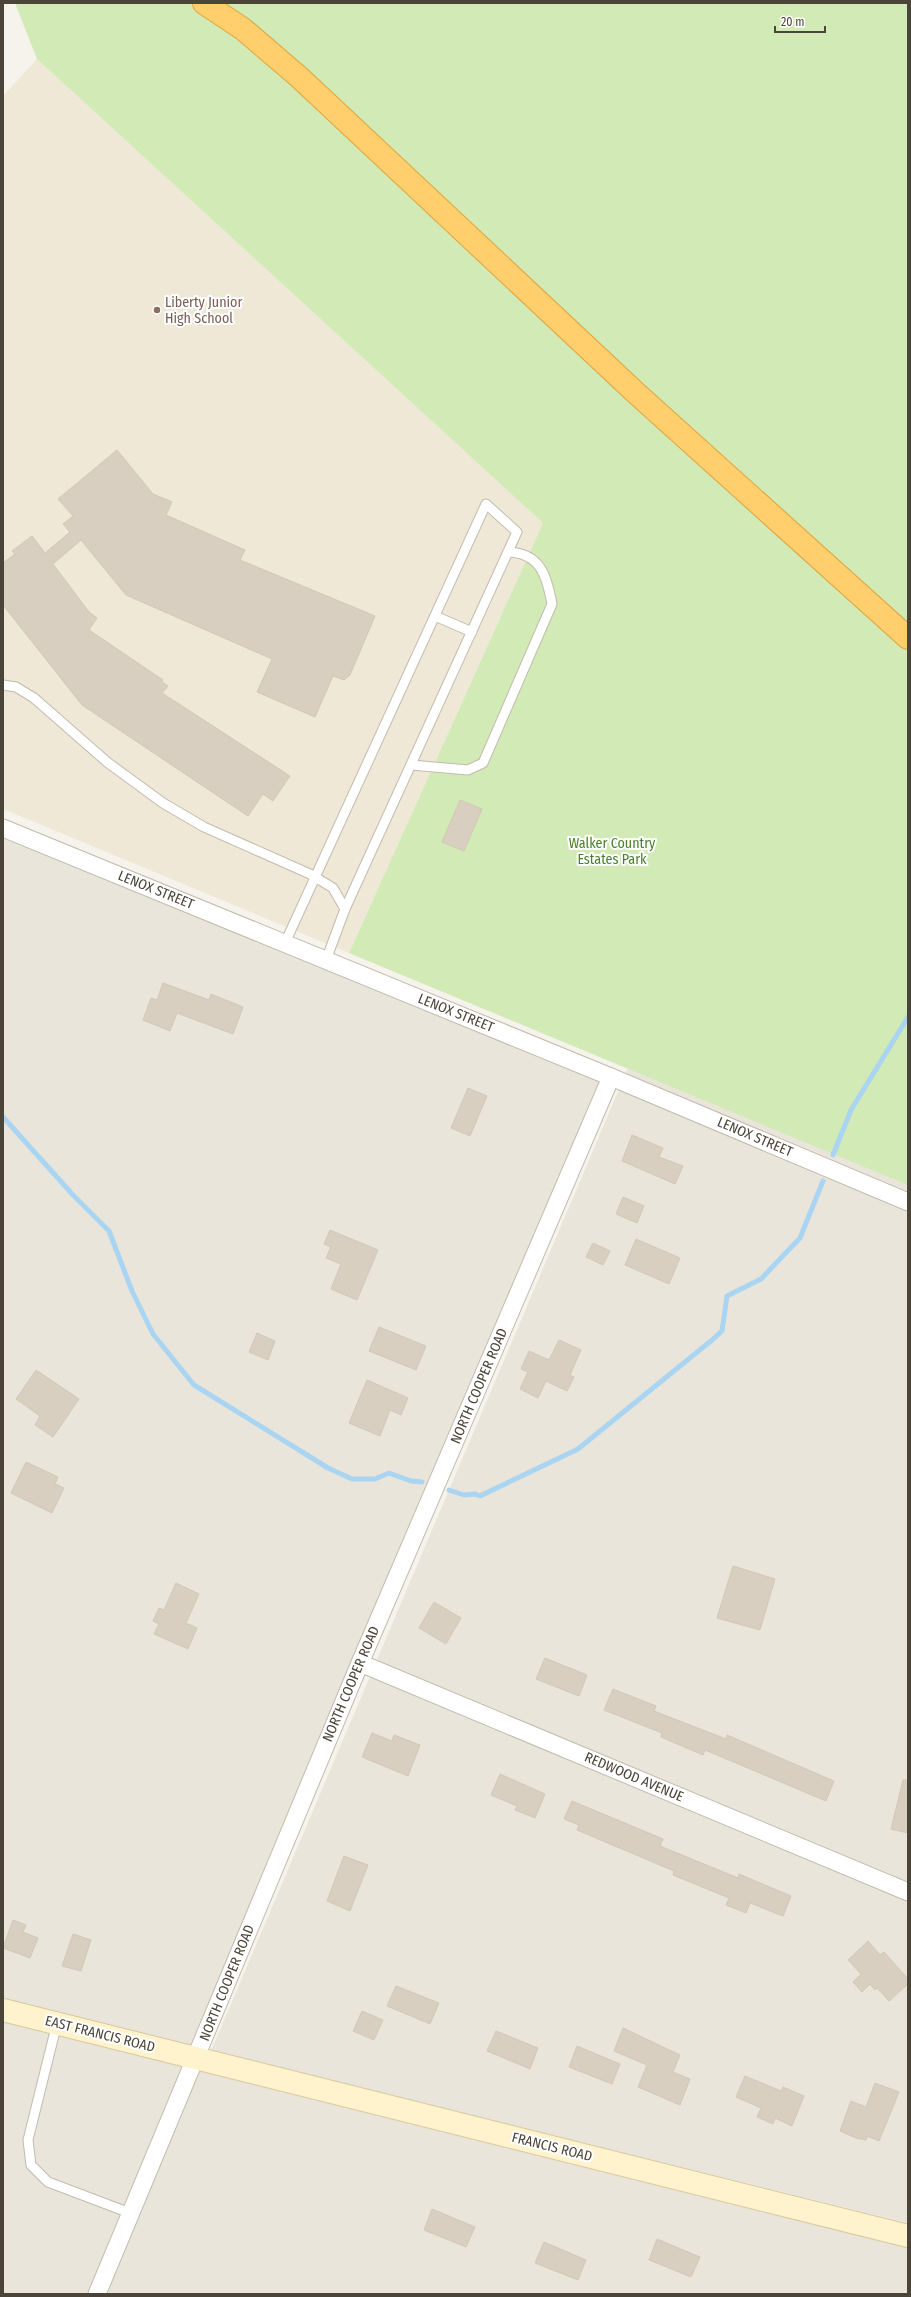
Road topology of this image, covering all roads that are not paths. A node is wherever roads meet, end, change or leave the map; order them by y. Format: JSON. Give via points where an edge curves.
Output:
{"nodes":[{"id":1,"x":204,"y":3,"type":"edge"},
{"id":2,"x":508,"y":552,"type":"junction"},
{"id":3,"x":435,"y":616,"type":"junction"},
{"id":4,"x":472,"y":632,"type":"junction"},
{"id":5,"x":908,"y":638,"type":"edge"},
{"id":6,"x":3,"y":685,"type":"edge"},
{"id":7,"x":411,"y":765,"type":"junction"},
{"id":8,"x":3,"y":828,"type":"edge"},
{"id":9,"x":316,"y":878,"type":"junction"},
{"id":10,"x":345,"y":909,"type":"junction"},
{"id":11,"x":285,"y":943,"type":"junction"},
{"id":12,"x":326,"y":960,"type":"junction"},
{"id":13,"x":611,"y":1077,"type":"junction"},
{"id":14,"x":908,"y":1202,"type":"edge"},
{"id":15,"x":360,"y":1663,"type":"junction"},
{"id":16,"x":908,"y":1892,"type":"edge"},
{"id":17,"x":3,"y":2010,"type":"edge"},
{"id":18,"x":57,"y":2023,"type":"junction"},
{"id":19,"x":196,"y":2058,"type":"junction"},
{"id":20,"x":130,"y":2213,"type":"junction"},
{"id":21,"x":908,"y":2236,"type":"edge"},
{"id":22,"x":97,"y":2294,"type":"edge"}],
"edges":[{"from":1,"to":5,"type":"highway","via":[[243,29],[294,72],[636,393]]},
{"from":2,"to":3,"type":"lane","via":[[517,532],[486,504]]},
{"from":2,"to":4,"type":"lane"},
{"from":2,"to":7,"type":"lane","via":[[518,552],[538,562],[548,581],[552,604],[483,763],[468,770]]},
{"from":3,"to":4,"type":"lane"},
{"from":3,"to":9,"type":"lane"},
{"from":4,"to":7,"type":"lane"},
{"from":6,"to":9,"type":"lane","via":[[16,687],[34,698],[107,762],[163,803],[204,826]]},
{"from":7,"to":10,"type":"lane"},
{"from":8,"to":11,"type":"street","name":"LENOX STREET"},
{"from":9,"to":10,"type":"lane","via":[[333,888]]},
{"from":9,"to":11,"type":"lane"},
{"from":10,"to":12,"type":"lane"},
{"from":11,"to":12,"type":"street","name":"LENOX STREET"},
{"from":12,"to":13,"type":"street","name":"LENOX STREET"},
{"from":13,"to":14,"type":"street","name":"LENOX STREET"},
{"from":13,"to":15,"type":"street","name":"NORTH COOPER ROAD"},
{"from":15,"to":16,"type":"street","name":"REDWOOD AVENUE"},
{"from":15,"to":19,"type":"street","name":"NORTH COOPER ROAD"},
{"from":17,"to":18,"type":"street","name":"EAST FRANCIS ROAD"},
{"from":18,"to":19,"type":"street","name":"EAST FRANCIS ROAD"},
{"from":18,"to":20,"type":"lane","via":[[28,2140],[31,2165],[48,2182]]},
{"from":19,"to":20,"type":"street","name":"NORTH COOPER ROAD"},
{"from":19,"to":21,"type":"street","name":"FRANCIS ROAD"},
{"from":20,"to":22,"type":"street","name":"NORTH COOPER ROAD"}]}
